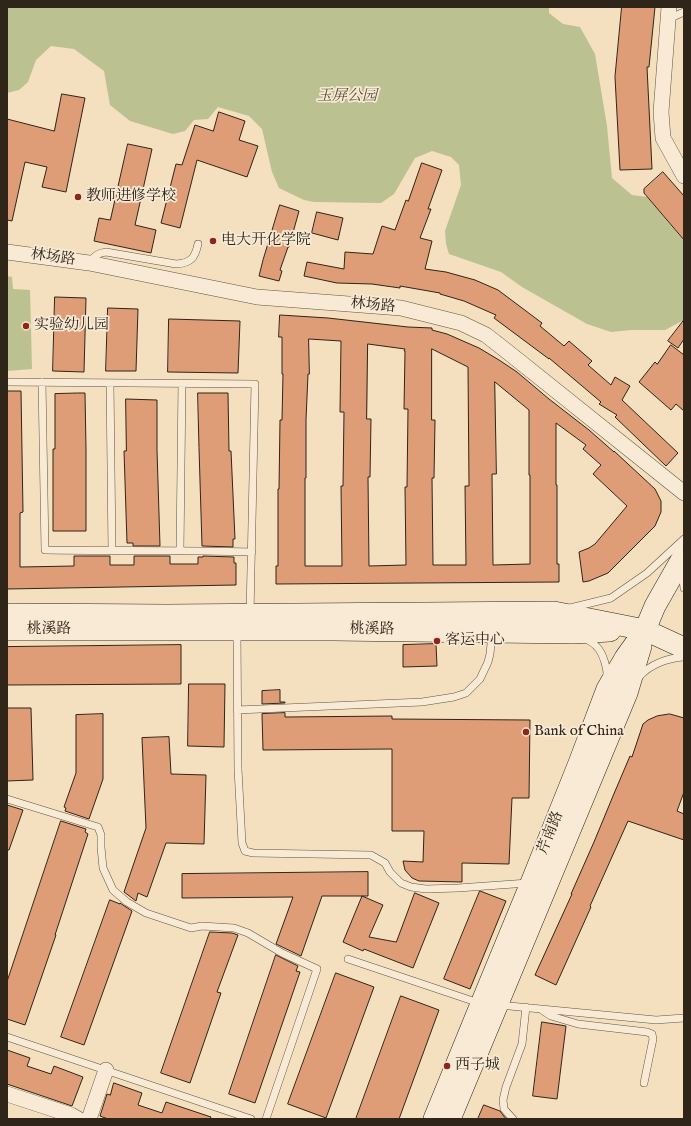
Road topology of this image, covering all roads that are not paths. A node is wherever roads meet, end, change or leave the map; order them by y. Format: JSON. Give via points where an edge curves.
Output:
{"nodes":[{"id":1,"x":684,"y":12,"type":"edge"},
{"id":2,"x":668,"y":13,"type":"edge"},
{"id":3,"x":684,"y":176,"type":"edge"},
{"id":4,"x":198,"y":244,"type":"dead end"},
{"id":5,"x":7,"y":252,"type":"edge"},
{"id":6,"x":89,"y":263,"type":"junction"},
{"id":7,"x":7,"y":382,"type":"edge"},
{"id":8,"x":42,"y":382,"type":"junction"},
{"id":9,"x":110,"y":383,"type":"junction"},
{"id":10,"x":182,"y":383,"type":"junction"},
{"id":11,"x":684,"y":493,"type":"edge"},
{"id":12,"x":684,"y":539,"type":"edge"},
{"id":13,"x":180,"y":550,"type":"junction"},
{"id":14,"x":112,"y":551,"type":"junction"},
{"id":15,"x":252,"y":552,"type":"junction"},
{"id":16,"x":682,"y":558,"type":"edge"},
{"id":17,"x":684,"y":588,"type":"edge"},
{"id":18,"x":554,"y":612,"type":"junction"},
{"id":19,"x":7,"y":614,"type":"edge"},
{"id":20,"x":243,"y":622,"type":"junction"},
{"id":21,"x":7,"y":630,"type":"edge"},
{"id":22,"x":645,"y":630,"type":"junction"},
{"id":23,"x":684,"y":630,"type":"edge"},
{"id":24,"x":492,"y":632,"type":"junction"},
{"id":25,"x":573,"y":633,"type":"junction"},
{"id":26,"x":684,"y":648,"type":"edge"},
{"id":27,"x":684,"y":657,"type":"edge"},
{"id":28,"x":617,"y":691,"type":"junction"},
{"id":29,"x":237,"y":710,"type":"junction"},
{"id":30,"x":7,"y":799,"type":"edge"},
{"id":31,"x":540,"y":882,"type":"junction"},
{"id":32,"x":348,"y":959,"type":"dead end"},
{"id":33,"x":489,"y":1004,"type":"junction"},
{"id":34,"x":526,"y":1007,"type":"junction"},
{"id":35,"x":540,"y":1008,"type":"junction"},
{"id":36,"x":684,"y":1018,"type":"edge"},
{"id":37,"x":7,"y":1037,"type":"edge"},
{"id":38,"x":106,"y":1070,"type":"junction"},
{"id":39,"x":644,"y":1083,"type":"dead end"},
{"id":40,"x":7,"y":1094,"type":"edge"},
{"id":41,"x":78,"y":1119,"type":"edge"},
{"id":42,"x":89,"y":1119,"type":"edge"},
{"id":43,"x":251,"y":1119,"type":"edge"},
{"id":44,"x":266,"y":1119,"type":"edge"},
{"id":45,"x":434,"y":1119,"type":"edge"},
{"id":46,"x":450,"y":1119,"type":"edge"},
{"id":47,"x":513,"y":1119,"type":"edge"}],
"edges":[{"from":1,"to":2,"type":"lane"},
{"from":2,"to":3,"type":"street","via":[[661,112],[663,138]]},
{"from":4,"to":6,"type":"lane","via":[[193,258],[181,264],[106,252],[95,255]]},
{"from":5,"to":6,"type":"street","name":"林场路"},
{"from":6,"to":11,"type":"street","name":"林场路","via":[[257,297],[401,308],[461,323],[486,335],[509,352]]},
{"from":7,"to":8,"type":"lane"},
{"from":8,"to":9,"type":"lane"},
{"from":8,"to":14,"type":"lane","via":[[45,550]]},
{"from":9,"to":10,"type":"lane"},
{"from":9,"to":14,"type":"lane"},
{"from":10,"to":13,"type":"lane"},
{"from":10,"to":15,"type":"lane","via":[[255,384]]},
{"from":12,"to":18,"type":"lane","name":"桃溪路","via":[[647,573],[611,598]]},
{"from":13,"to":14,"type":"lane"},
{"from":13,"to":15,"type":"lane"},
{"from":15,"to":20,"type":"lane"},
{"from":16,"to":17,"type":"lane"},
{"from":16,"to":22,"type":"street","name":"芹南路","via":[[655,606]]},
{"from":18,"to":20,"type":"street","name":"桃溪路"},
{"from":18,"to":22,"type":"street","name":"桃溪路"},
{"from":19,"to":20,"type":"street","name":"桃溪路"},
{"from":20,"to":21,"type":"street","name":"桃溪路"},
{"from":20,"to":24,"type":"street","name":"桃溪路"},
{"from":20,"to":29,"type":"lane"},
{"from":22,"to":23,"type":"street"},
{"from":22,"to":25,"type":"street","name":"桃溪路"},
{"from":22,"to":26,"type":"street"},
{"from":22,"to":28,"type":"street","name":"芹南路","via":[[625,658]]},
{"from":24,"to":25,"type":"street","name":"桃溪路"},
{"from":24,"to":29,"type":"lane","via":[[488,662],[480,679],[466,693],[454,698],[422,702]]},
{"from":25,"to":28,"type":"lane","via":[[598,647]]},
{"from":27,"to":28,"type":"lane","via":[[659,663]]},
{"from":28,"to":31,"type":"street","name":"芹南路","via":[[579,763]]},
{"from":29,"to":31,"type":"lane","via":[[242,843],[245,851],[371,854],[385,864],[401,883],[426,889]]},
{"from":30,"to":44,"type":"lane","via":[[98,827],[101,835],[103,868],[113,890],[146,913],[191,928],[234,928],[317,969]]},
{"from":31,"to":33,"type":"street","name":"芹南路"},
{"from":32,"to":33,"type":"lane"},
{"from":33,"to":34,"type":"lane"},
{"from":33,"to":45,"type":"street","name":"芹南路"},
{"from":33,"to":46,"type":"street"},
{"from":34,"to":35,"type":"lane"},
{"from":34,"to":47,"type":"lane","via":[[522,1044],[502,1100],[504,1109]]},
{"from":35,"to":36,"type":"lane","via":[[656,1020]]},
{"from":35,"to":39,"type":"lane","via":[[551,1016],[578,1024],[650,1032],[653,1039]]},
{"from":37,"to":38,"type":"lane"},
{"from":38,"to":42,"type":"street"},
{"from":38,"to":43,"type":"lane"},
{"from":40,"to":41,"type":"street"}]}
